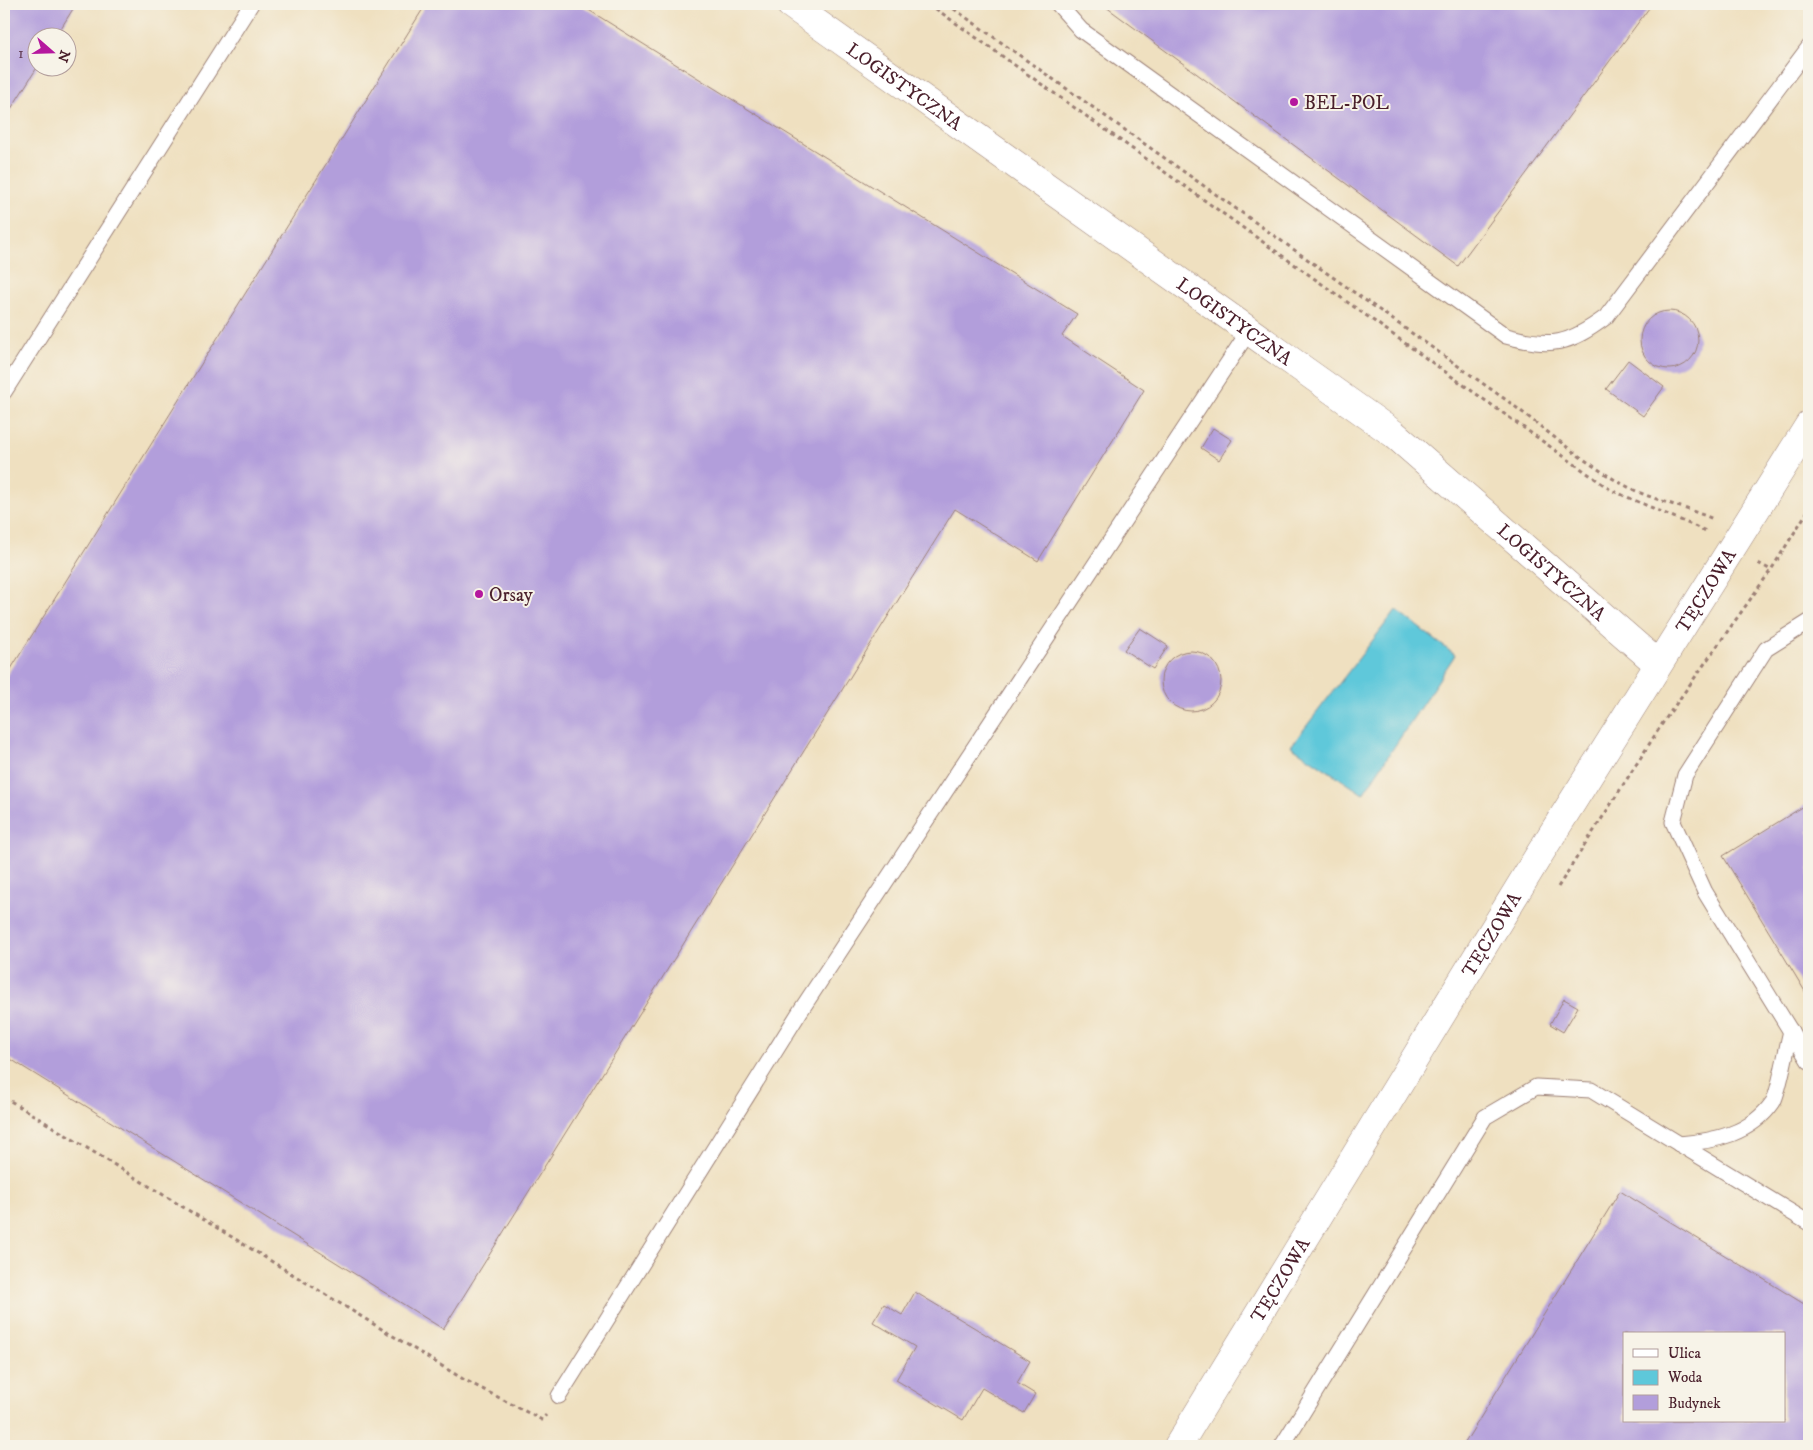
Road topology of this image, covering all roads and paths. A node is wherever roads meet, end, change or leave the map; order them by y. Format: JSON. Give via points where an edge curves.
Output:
{"nodes":[{"id":1,"x":251,"y":4,"type":"edge"},
{"id":2,"x":929,"y":4,"type":"edge"},
{"id":3,"x":947,"y":4,"type":"edge"},
{"id":4,"x":1058,"y":4,"type":"edge"},
{"id":5,"x":803,"y":7,"type":"edge"},
{"id":6,"x":1809,"y":47,"type":"edge"},
{"id":7,"x":1249,"y":331,"type":"junction"},
{"id":8,"x":4,"y":392,"type":"edge"},
{"id":9,"x":1809,"y":425,"type":"edge"},
{"id":10,"x":1809,"y":509,"type":"edge"},
{"id":11,"x":1720,"y":522,"type":"dead end"},
{"id":12,"x":1710,"y":533,"type":"dead end"},
{"id":13,"x":1760,"y":564,"type":"dead end"},
{"id":14,"x":1771,"y":570,"type":"junction"},
{"id":15,"x":1809,"y":622,"type":"edge"},
{"id":16,"x":1658,"y":664,"type":"junction"},
{"id":17,"x":1557,"y":888,"type":"dead end"},
{"id":18,"x":1791,"y":1031,"type":"junction"},
{"id":19,"x":1809,"y":1061,"type":"edge"},
{"id":20,"x":4,"y":1097,"type":"edge"},
{"id":21,"x":1679,"y":1144,"type":"junction"},
{"id":22,"x":1809,"y":1223,"type":"edge"},
{"id":23,"x":559,"y":1396,"type":"joint"},
{"id":24,"x":1178,"y":1446,"type":"edge"},
{"id":25,"x":1282,"y":1446,"type":"edge"}],
"edges":[{"from":1,"to":8,"type":"lane"},
{"from":2,"to":12,"type":"path","via":[[1611,490]]},
{"from":3,"to":11,"type":"path","via":[[1593,465],[1633,490]]},
{"from":4,"to":6,"type":"lane","via":[[1081,30],[1506,336],[1532,343],[1558,343],[1580,336],[1606,317]]},
{"from":5,"to":7,"type":"street","name":"LOGISTYCZNA"},
{"from":7,"to":16,"type":"street","name":"LOGISTYCZNA","via":[[1394,434]]},
{"from":7,"to":23,"type":"lane","via":[[801,1010]]},
{"from":9,"to":16,"type":"street","name":"TĘCZOWA"},
{"from":10,"to":14,"type":"path"},
{"from":13,"to":14,"type":"path"},
{"from":14,"to":17,"type":"path","via":[[1664,721]]},
{"from":15,"to":18,"type":"lane","via":[[1766,650],[1685,775],[1673,822],[1705,892]]},
{"from":16,"to":24,"type":"street","name":"TĘCZOWA"},
{"from":18,"to":19,"type":"lane"},
{"from":18,"to":21,"type":"lane","via":[[1774,1101],[1745,1129],[1712,1142]]},
{"from":20,"to":23,"type":"path","via":[[463,1379],[542,1420]]},
{"from":21,"to":22,"type":"lane"},
{"from":21,"to":25,"type":"lane","via":[[1591,1090],[1536,1087],[1484,1117]]}]}
